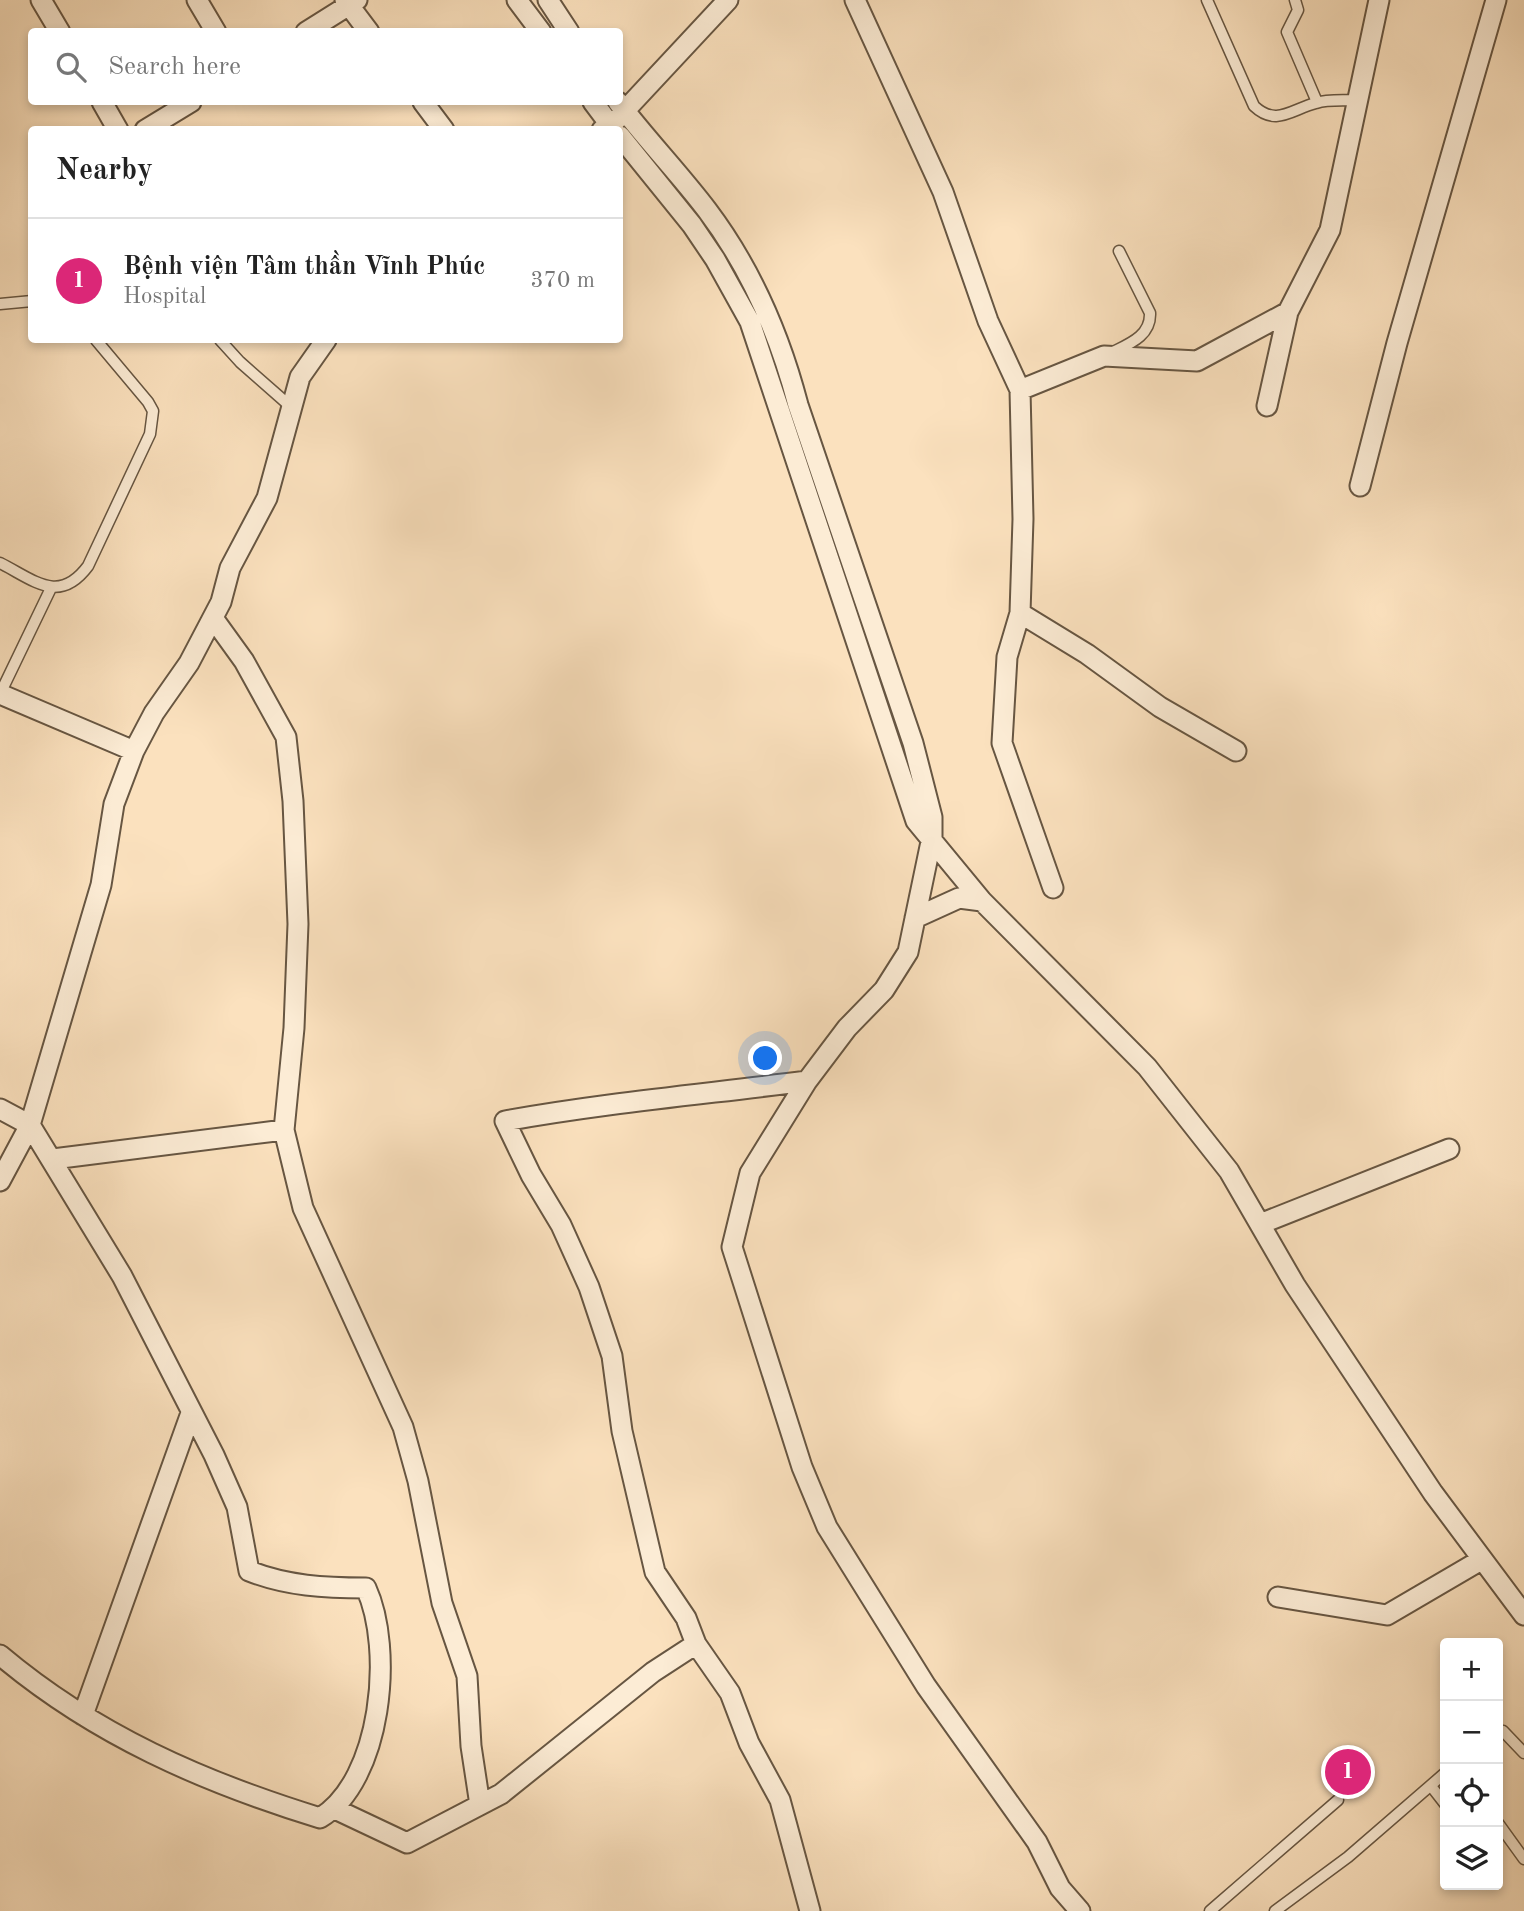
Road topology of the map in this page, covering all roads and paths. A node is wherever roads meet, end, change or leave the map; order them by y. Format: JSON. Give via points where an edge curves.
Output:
{"nodes":[{"id":1,"x":41,"y":0,"type":"edge"},
{"id":2,"x":197,"y":0,"type":"edge"},
{"id":3,"x":517,"y":0,"type":"edge"},
{"id":4,"x":548,"y":0,"type":"edge"},
{"id":5,"x":728,"y":0,"type":"edge"},
{"id":6,"x":855,"y":0,"type":"edge"},
{"id":7,"x":1207,"y":0,"type":"edge"},
{"id":8,"x":1295,"y":0,"type":"edge"},
{"id":9,"x":1379,"y":0,"type":"edge"},
{"id":10,"x":1496,"y":0,"type":"edge"},
{"id":11,"x":351,"y":2,"type":"edge"},
{"id":12,"x":58,"y":28,"type":"edge"},
{"id":13,"x":214,"y":28,"type":"edge"},
{"id":14,"x":312,"y":28,"type":"edge"},
{"id":15,"x":367,"y":28,"type":"edge"},
{"id":16,"x":538,"y":28,"type":"edge"},
{"id":17,"x":566,"y":28,"type":"edge"},
{"id":18,"x":1356,"y":100,"type":"junction"},
{"id":19,"x":1317,"y":102,"type":"junction"},
{"id":20,"x":104,"y":105,"type":"edge"},
{"id":21,"x":186,"y":105,"type":"edge"},
{"id":22,"x":425,"y":105,"type":"edge"},
{"id":23,"x":595,"y":105,"type":"edge"},
{"id":24,"x":622,"y":106,"type":"edge"},
{"id":25,"x":116,"y":126,"type":"edge"},
{"id":26,"x":152,"y":126,"type":"edge"},
{"id":27,"x":441,"y":126,"type":"edge"},
{"id":28,"x":608,"y":126,"type":"edge"},
{"id":29,"x":613,"y":126,"type":"edge"},
{"id":30,"x":623,"y":144,"type":"edge"},
{"id":31,"x":708,"y":212,"type":"junction"},
{"id":32,"x":692,"y":225,"type":"junction"},
{"id":33,"x":1119,"y":251,"type":"dead end"},
{"id":34,"x":28,"y":301,"type":"edge"},
{"id":35,"x":0,"y":304,"type":"edge"},
{"id":36,"x":1288,"y":312,"type":"junction"},
{"id":37,"x":99,"y":343,"type":"edge"},
{"id":38,"x":223,"y":343,"type":"edge"},
{"id":39,"x":324,"y":343,"type":"edge"},
{"id":40,"x":1104,"y":356,"type":"junction"},
{"id":41,"x":1020,"y":390,"type":"junction"},
{"id":42,"x":290,"y":406,"type":"junction"},
{"id":43,"x":1267,"y":406,"type":"dead end"},
{"id":44,"x":1360,"y":486,"type":"dead end"},
{"id":45,"x":0,"y":563,"type":"edge"},
{"id":46,"x":51,"y":588,"type":"junction"},
{"id":47,"x":1020,"y":613,"type":"junction"},
{"id":48,"x":213,"y":618,"type":"junction"},
{"id":49,"x":0,"y":694,"type":"edge"},
{"id":50,"x":134,"y":751,"type":"junction"},
{"id":51,"x":1236,"y":751,"type":"dead end"},
{"id":52,"x":932,"y":837,"type":"junction"},
{"id":53,"x":1053,"y":888,"type":"dead end"},
{"id":54,"x":982,"y":901,"type":"junction"},
{"id":55,"x":915,"y":918,"type":"junction"},
{"id":56,"x":807,"y":1081,"type":"junction"},
{"id":57,"x":0,"y":1109,"type":"edge"},
{"id":58,"x":30,"y":1125,"type":"junction"},
{"id":59,"x":284,"y":1129,"type":"junction"},
{"id":60,"x":1450,"y":1149,"type":"dead end"},
{"id":61,"x":53,"y":1159,"type":"junction"},
{"id":62,"x":0,"y":1181,"type":"edge"},
{"id":63,"x":1260,"y":1224,"type":"junction"},
{"id":64,"x":191,"y":1413,"type":"junction"},
{"id":65,"x":1481,"y":1560,"type":"junction"},
{"id":66,"x":1278,"y":1597,"type":"dead end"},
{"id":67,"x":1524,"y":1615,"type":"edge"},
{"id":68,"x":696,"y":1644,"type":"junction"},
{"id":69,"x":0,"y":1655,"type":"edge"},
{"id":70,"x":83,"y":1715,"type":"junction"},
{"id":71,"x":1503,"y":1731,"type":"edge"},
{"id":72,"x":1524,"y":1753,"type":"edge"},
{"id":73,"x":1440,"y":1778,"type":"edge"},
{"id":74,"x":1431,"y":1786,"type":"junction"},
{"id":75,"x":1440,"y":1798,"type":"edge"},
{"id":76,"x":1338,"y":1800,"type":"dead end"},
{"id":77,"x":480,"y":1805,"type":"junction"},
{"id":78,"x":335,"y":1809,"type":"junction"},
{"id":79,"x":1501,"y":1827,"type":"edge"},
{"id":80,"x":1524,"y":1859,"type":"edge"},
{"id":81,"x":810,"y":1911,"type":"edge"},
{"id":82,"x":1080,"y":1911,"type":"edge"},
{"id":83,"x":1210,"y":1911,"type":"edge"},
{"id":84,"x":1275,"y":1911,"type":"edge"}],
"edges":[{"from":1,"to":12,"type":"street"},
{"from":2,"to":13,"type":"street"},
{"from":3,"to":16,"type":"street"},
{"from":4,"to":17,"type":"street"},
{"from":5,"to":24,"type":"street"},
{"from":6,"to":41,"type":"street","via":[[943,192],[988,321]]},
{"from":7,"to":19,"type":"lane","via":[[1254,106],[1264,116],[1280,118]]},
{"from":8,"to":19,"type":"lane","via":[[1298,10],[1287,32]]},
{"from":9,"to":18,"type":"street"},
{"from":10,"to":44,"type":"street","via":[[1396,343]]},
{"from":11,"to":14,"type":"street"},
{"from":11,"to":15,"type":"street"},
{"from":18,"to":19,"type":"lane"},
{"from":18,"to":36,"type":"street","via":[[1330,230]]},
{"from":20,"to":25,"type":"street"},
{"from":21,"to":26,"type":"street"},
{"from":22,"to":27,"type":"street"},
{"from":23,"to":28,"type":"street"},
{"from":24,"to":29,"type":"street"},
{"from":24,"to":31,"type":"street"},
{"from":30,"to":32,"type":"street"},
{"from":31,"to":32,"type":"street"},
{"from":31,"to":52,"type":"street","via":[[740,262],[786,360],[913,743],[932,817]]},
{"from":32,"to":52,"type":"street","via":[[750,322],[916,821]]},
{"from":33,"to":40,"type":"lane","via":[[1150,313],[1150,323],[1139,339]]},
{"from":34,"to":35,"type":"lane"},
{"from":36,"to":40,"type":"street","via":[[1197,361]]},
{"from":36,"to":43,"type":"street"},
{"from":37,"to":46,"type":"lane","via":[[148,402],[153,423],[88,566],[69,585]]},
{"from":38,"to":42,"type":"lane"},
{"from":39,"to":42,"type":"street","via":[[300,377]]},
{"from":40,"to":41,"type":"street"},
{"from":41,"to":47,"type":"street"},
{"from":42,"to":48,"type":"street","via":[[267,498],[230,568]]},
{"from":45,"to":46,"type":"lane"},
{"from":46,"to":49,"type":"lane"},
{"from":47,"to":51,"type":"street","via":[[1160,707]]},
{"from":47,"to":53,"type":"street","via":[[1007,657],[1002,743]]},
{"from":48,"to":50,"type":"street"},
{"from":48,"to":59,"type":"street","via":[[244,661],[286,737],[298,923]]},
{"from":49,"to":50,"type":"street"},
{"from":50,"to":58,"type":"street","via":[[114,804],[101,885]]},
{"from":52,"to":54,"type":"street"},
{"from":52,"to":55,"type":"street"},
{"from":54,"to":55,"type":"street","via":[[959,898]]},
{"from":54,"to":63,"type":"street","via":[[1147,1067],[1229,1171]]},
{"from":55,"to":56,"type":"street","via":[[908,952],[884,990],[847,1028]]},
{"from":56,"to":68,"type":"street","via":[[599,1104],[505,1121],[589,1287],[612,1356],[622,1431],[655,1572],[686,1618]]},
{"from":56,"to":82,"type":"street","via":[[750,1173],[732,1247],[802,1467],[827,1527],[926,1686],[1037,1842],[1060,1888]]},
{"from":57,"to":58,"type":"street"},
{"from":58,"to":61,"type":"street"},
{"from":58,"to":62,"type":"street"},
{"from":59,"to":61,"type":"street"},
{"from":59,"to":77,"type":"street","via":[[303,1208],[403,1427],[442,1603],[467,1676]]},
{"from":60,"to":63,"type":"street"},
{"from":61,"to":64,"type":"street","via":[[122,1276]]},
{"from":63,"to":65,"type":"street","via":[[1295,1285]]},
{"from":64,"to":70,"type":"street"},
{"from":64,"to":78,"type":"street","via":[[237,1507],[249,1571],[274,1581],[366,1588],[374,1606],[381,1690],[359,1775]]},
{"from":65,"to":66,"type":"street","via":[[1387,1615]]},
{"from":65,"to":67,"type":"street"},
{"from":68,"to":77,"type":"street","via":[[501,1794]]},
{"from":68,"to":81,"type":"street","via":[[730,1693],[749,1743],[780,1800]]},
{"from":69,"to":70,"type":"street","via":[[45,1693]]},
{"from":70,"to":78,"type":"street","via":[[179,1767],[259,1799],[320,1818]]},
{"from":71,"to":72,"type":"lane"},
{"from":73,"to":74,"type":"lane"},
{"from":74,"to":75,"type":"lane"},
{"from":74,"to":84,"type":"lane","via":[[1348,1857]]},
{"from":76,"to":83,"type":"lane"},
{"from":77,"to":78,"type":"street","via":[[407,1843]]},
{"from":79,"to":80,"type":"lane"}]}
